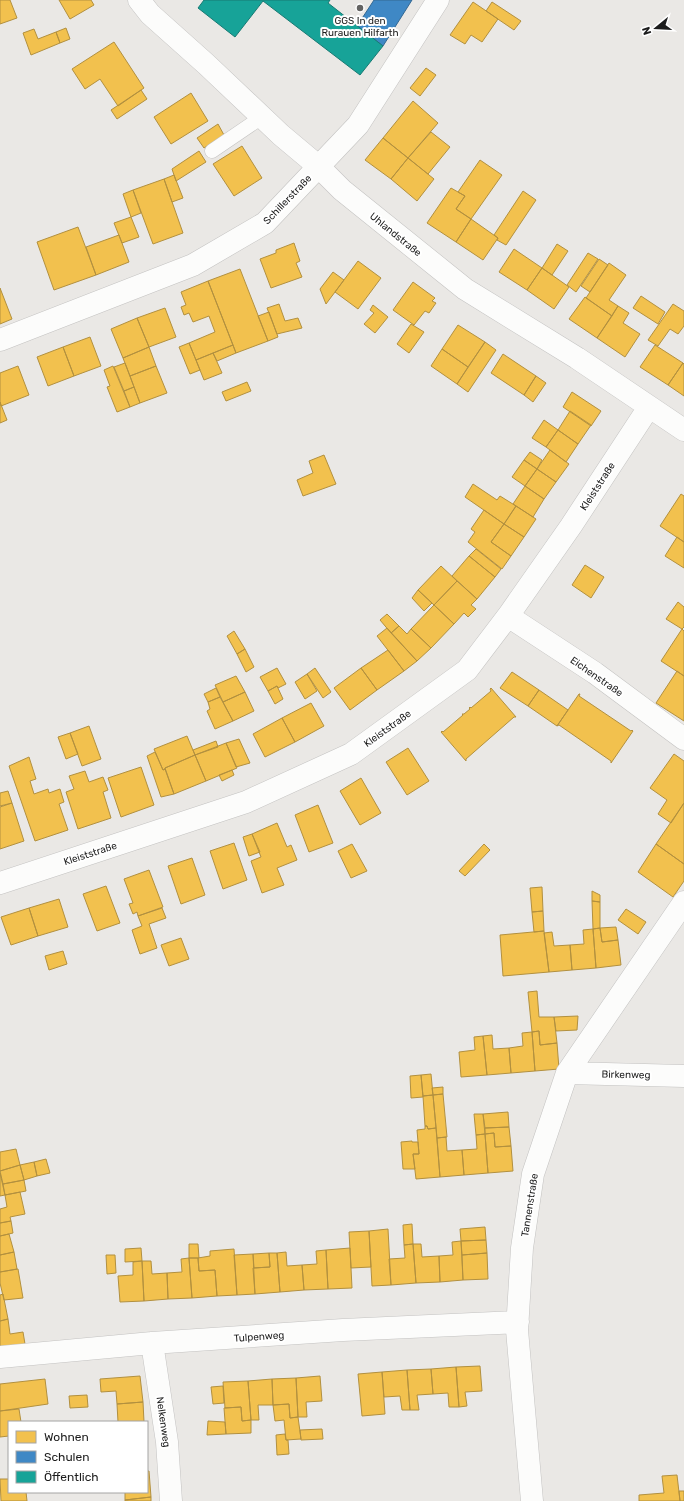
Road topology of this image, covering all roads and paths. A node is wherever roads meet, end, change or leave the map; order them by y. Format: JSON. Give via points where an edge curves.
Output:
{"nodes":[{"id":1,"x":139,"y":0,"type":"edge"},
{"id":2,"x":438,"y":0,"type":"edge"},
{"id":3,"x":262,"y":117,"type":"junction"},
{"id":4,"x":212,"y":151,"type":"dead end"},
{"id":5,"x":318,"y":166,"type":"junction"},
{"id":6,"x":0,"y":340,"type":"edge"},
{"id":7,"x":649,"y":407,"type":"junction"},
{"id":8,"x":684,"y":430,"type":"edge"},
{"id":9,"x":508,"y":616,"type":"junction"},
{"id":10,"x":684,"y":739,"type":"edge"},
{"id":11,"x":0,"y":883,"type":"edge"},
{"id":12,"x":684,"y":902,"type":"edge"},
{"id":13,"x":567,"y":1073,"type":"junction"},
{"id":14,"x":684,"y":1076,"type":"edge"},
{"id":15,"x":518,"y":1322,"type":"junction"},
{"id":16,"x":152,"y":1343,"type":"junction"},
{"id":17,"x":0,"y":1357,"type":"edge"},
{"id":18,"x":171,"y":1501,"type":"edge"},
{"id":19,"x":532,"y":1501,"type":"edge"}],
"edges":[{"from":1,"to":3,"type":"street","name":"Uhlandstraße","via":[[150,14]]},
{"from":2,"to":5,"type":"street","name":"Schillerstraße","via":[[358,125]]},
{"from":3,"to":4,"type":"lane"},
{"from":3,"to":5,"type":"street","name":"Uhlandstraße"},
{"from":5,"to":6,"type":"street","name":"Schillerstraße","via":[[265,223],[193,265]]},
{"from":5,"to":7,"type":"street","name":"Uhlandstraße","via":[[342,190],[465,289],[577,358]]},
{"from":7,"to":8,"type":"street","name":"Uhlandstraße"},
{"from":7,"to":9,"type":"street","name":"Kleiststraße"},
{"from":9,"to":10,"type":"street","name":"Eichenstraße","via":[[595,673]]},
{"from":9,"to":11,"type":"street","name":"Kleiststraße","via":[[467,670],[351,754],[246,802]]},
{"from":12,"to":13,"type":"street","name":"Tannenstraße"},
{"from":13,"to":14,"type":"street","name":"Birkenweg"},
{"from":13,"to":15,"type":"street","name":"Tannenstraße","via":[[532,1174],[522,1248]]},
{"from":15,"to":16,"type":"street","name":"Tulpenweg","via":[[343,1330]]},
{"from":15,"to":19,"type":"street","name":"Tannenstraße"},
{"from":16,"to":17,"type":"street","name":"Tulpenweg"},
{"from":16,"to":18,"type":"street","name":"Nelkenweg","via":[[167,1442]]}]}
